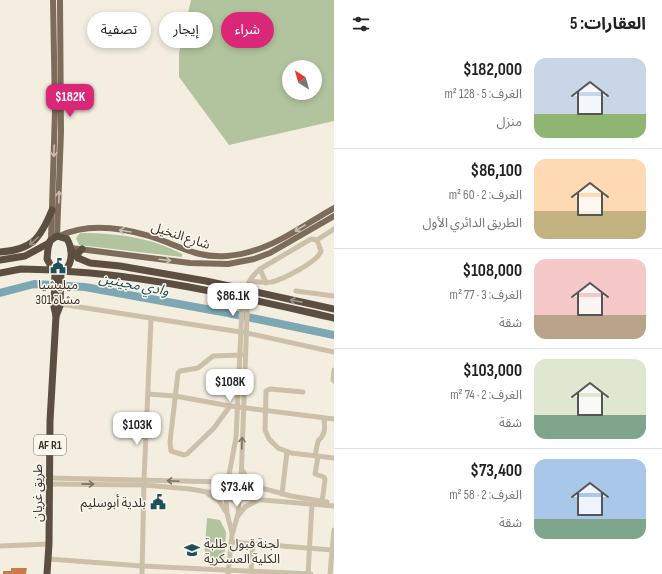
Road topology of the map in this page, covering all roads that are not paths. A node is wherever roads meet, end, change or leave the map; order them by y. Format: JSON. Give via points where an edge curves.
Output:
{"nodes":[{"id":1,"x":54,"y":0,"type":"edge"},
{"id":2,"x":60,"y":0,"type":"edge"},
{"id":3,"x":334,"y":208,"type":"edge"},
{"id":4,"x":52,"y":210,"type":"junction"},
{"id":5,"x":334,"y":216,"type":"edge"},
{"id":6,"x":334,"y":229,"type":"edge"},
{"id":7,"x":54,"y":238,"type":"junction"},
{"id":8,"x":317,"y":240,"type":"junction"},
{"id":9,"x":71,"y":249,"type":"junction"},
{"id":10,"x":82,"y":249,"type":"junction"},
{"id":11,"x":0,"y":252,"type":"edge"},
{"id":12,"x":78,"y":258,"type":"junction"},
{"id":13,"x":0,"y":260,"type":"edge"},
{"id":14,"x":260,"y":269,"type":"junction"},
{"id":15,"x":0,"y":273,"type":"edge"},
{"id":16,"x":58,"y":274,"type":"junction"},
{"id":17,"x":266,"y":283,"type":"junction"},
{"id":18,"x":247,"y":291,"type":"junction"},
{"id":19,"x":296,"y":291,"type":"dead end"},
{"id":20,"x":58,"y":293,"type":"junction"},
{"id":21,"x":334,"y":296,"type":"edge"},
{"id":22,"x":60,"y":304,"type":"junction"},
{"id":23,"x":334,"y":309,"type":"edge"},
{"id":24,"x":56,"y":316,"type":"junction"},
{"id":25,"x":334,"y":318,"type":"edge"},
{"id":26,"x":151,"y":319,"type":"junction"},
{"id":27,"x":244,"y":331,"type":"junction"},
{"id":28,"x":334,"y":352,"type":"edge"},
{"id":29,"x":241,"y":355,"type":"junction"},
{"id":30,"x":334,"y":370,"type":"edge"},
{"id":31,"x":334,"y":381,"type":"edge"},
{"id":32,"x":303,"y":392,"type":"dead end"},
{"id":33,"x":148,"y":394,"type":"junction"},
{"id":34,"x":175,"y":396,"type":"junction"},
{"id":35,"x":230,"y":406,"type":"junction"},
{"id":36,"x":241,"y":407,"type":"junction"},
{"id":37,"x":265,"y":410,"type":"junction"},
{"id":38,"x":324,"y":418,"type":"junction"},
{"id":39,"x":334,"y":419,"type":"edge"},
{"id":40,"x":287,"y":452,"type":"junction"},
{"id":41,"x":317,"y":457,"type":"junction"},
{"id":42,"x":334,"y":458,"type":"edge"},
{"id":43,"x":242,"y":468,"type":"junction"},
{"id":44,"x":49,"y":481,"type":"junction"},
{"id":45,"x":227,"y":481,"type":"junction"},
{"id":46,"x":144,"y":482,"type":"junction"},
{"id":47,"x":242,"y":483,"type":"junction"},
{"id":48,"x":254,"y":486,"type":"junction"},
{"id":49,"x":204,"y":491,"type":"junction"},
{"id":50,"x":282,"y":494,"type":"junction"},
{"id":51,"x":226,"y":496,"type":"junction"},
{"id":52,"x":239,"y":498,"type":"junction"},
{"id":53,"x":259,"y":500,"type":"junction"},
{"id":54,"x":322,"y":502,"type":"junction"},
{"id":55,"x":312,"y":504,"type":"junction"},
{"id":56,"x":334,"y":505,"type":"edge"},
{"id":57,"x":227,"y":513,"type":"junction"},
{"id":58,"x":237,"y":518,"type":"junction"},
{"id":59,"x":334,"y":530,"type":"edge"},
{"id":60,"x":232,"y":535,"type":"junction"},
{"id":61,"x":231,"y":542,"type":"junction"},
{"id":62,"x":49,"y":544,"type":"junction"},
{"id":63,"x":253,"y":544,"type":"junction"},
{"id":64,"x":0,"y":546,"type":"edge"},
{"id":65,"x":309,"y":548,"type":"junction"},
{"id":66,"x":332,"y":550,"type":"junction"},
{"id":67,"x":49,"y":559,"type":"junction"},
{"id":68,"x":142,"y":566,"type":"junction"},
{"id":69,"x":251,"y":571,"type":"junction"},
{"id":70,"x":228,"y":572,"type":"edge"},
{"id":71,"x":48,"y":574,"type":"edge"},
{"id":72,"x":142,"y":574,"type":"edge"},
{"id":73,"x":308,"y":574,"type":"edge"},
{"id":74,"x":311,"y":574,"type":"edge"},
{"id":75,"x":330,"y":574,"type":"edge"}],
"edges":[{"from":1,"to":4,"type":"main road","one_way":true,"via":[[55,111]]},
{"from":7,"to":2,"type":"main road","one_way":true,"via":[[61,126]]},
{"from":3,"to":7,"type":"main road","name":"شارع النخيل","one_way":true,"via":[[273,244],[227,256],[196,254],[155,238],[125,230],[82,229]]},
{"from":4,"to":7,"type":"main road"},
{"from":4,"to":11,"type":"highway","one_way":true,"via":[[44,229],[34,242],[20,249]]},
{"from":10,"to":5,"type":"main road","one_way":true,"via":[[190,263],[228,264],[266,254]]},
{"from":6,"to":8,"type":"street"},
{"from":7,"to":9,"type":"highway","via":[[67,239]]},
{"from":7,"to":13,"type":"highway","via":[[25,256]]},
{"from":7,"to":16,"type":"highway","via":[[47,259]]},
{"from":8,"to":14,"type":"street","via":[[312,240]]},
{"from":8,"to":17,"type":"street","via":[[321,251],[319,256],[286,276]]},
{"from":9,"to":10,"type":"main road"},
{"from":9,"to":12,"type":"highway"},
{"from":9,"to":16,"type":"highway","via":[[70,263]]},
{"from":10,"to":12,"type":"highway"},
{"from":12,"to":18,"type":"highway","via":[[90,263],[120,266]]},
{"from":14,"to":17,"type":"street"},
{"from":14,"to":18,"type":"street","via":[[254,274]]},
{"from":15,"to":16,"type":"highway","via":[[21,269]]},
{"from":16,"to":18,"type":"highway","via":[[137,278],[205,289]]},
{"from":16,"to":20,"type":"highway","name":"طريق غريان"},
{"from":17,"to":18,"type":"street"},
{"from":23,"to":18,"type":"highway","one_way":true},
{"from":18,"to":25,"type":"highway"},
{"from":18,"to":27,"type":"street"},
{"from":19,"to":21,"type":"street"},
{"from":20,"to":22,"type":"highway","name":"طريق غريان"},
{"from":20,"to":24,"type":"highway","name":"طريق غريان","via":[[54,307]]},
{"from":22,"to":24,"type":"highway","name":"طريق غريان"},
{"from":22,"to":26,"type":"street"},
{"from":24,"to":44,"type":"highway","name":"طريق غريان","number":"AF R1"},
{"from":26,"to":27,"type":"street"},
{"from":26,"to":33,"type":"street"},
{"from":27,"to":28,"type":"street"},
{"from":27,"to":29,"type":"street"},
{"from":27,"to":36,"type":"street"},
{"from":29,"to":34,"type":"street","via":[[213,356],[198,368],[180,371]]},
{"from":29,"to":36,"type":"street"},
{"from":30,"to":31,"type":"street"},
{"from":32,"to":37,"type":"street","via":[[268,390]]},
{"from":33,"to":34,"type":"street"},
{"from":33,"to":46,"type":"street"},
{"from":34,"to":35,"type":"street"},
{"from":34,"to":35,"type":"street","via":[[170,447],[171,451],[184,455],[214,428]]},
{"from":35,"to":36,"type":"street"},
{"from":36,"to":37,"type":"street"},
{"from":43,"to":36,"type":"street","one_way":true},
{"from":36,"to":45,"type":"street"},
{"from":37,"to":38,"type":"street"},
{"from":37,"to":40,"type":"street","via":[[266,434],[278,448]]},
{"from":38,"to":39,"type":"street"},
{"from":38,"to":41,"type":"street","via":[[325,428],[318,441]]},
{"from":40,"to":41,"type":"street"},
{"from":40,"to":50,"type":"street"},
{"from":41,"to":42,"type":"street"},
{"from":41,"to":54,"type":"street","via":[[315,474],[325,478]]},
{"from":43,"to":47,"type":"street"},
{"from":43,"to":48,"type":"street"},
{"from":44,"to":46,"type":"street"},
{"from":44,"to":62,"type":"highway","name":"طريق غريان","number":"AF R1"},
{"from":45,"to":46,"type":"street","one_way":true},
{"from":45,"to":47,"type":"street","via":[[235,479]]},
{"from":45,"to":51,"type":"street","via":[[223,488]]},
{"from":46,"to":49,"type":"street"},
{"from":46,"to":68,"type":"street"},
{"from":47,"to":48,"type":"street"},
{"from":47,"to":52,"type":"street","via":[[244,490]]},
{"from":48,"to":50,"type":"street"},
{"from":49,"to":51,"type":"street"},
{"from":49,"to":57,"type":"street","via":[[219,501]]},
{"from":50,"to":54,"type":"street"},
{"from":51,"to":52,"type":"street","via":[[232,500]]},
{"from":51,"to":57,"type":"street"},
{"from":52,"to":53,"type":"street"},
{"from":52,"to":58,"type":"street"},
{"from":53,"to":55,"type":"street"},
{"from":53,"to":58,"type":"street","via":[[245,507]]},
{"from":54,"to":56,"type":"street"},
{"from":55,"to":56,"type":"street"},
{"from":55,"to":65,"type":"street"},
{"from":57,"to":60,"type":"street"},
{"from":58,"to":60,"type":"street"},
{"from":59,"to":66,"type":"street"},
{"from":60,"to":61,"type":"street"},
{"from":61,"to":63,"type":"street"},
{"from":61,"to":70,"type":"street"},
{"from":62,"to":64,"type":"street"},
{"from":62,"to":67,"type":"highway","name":"طريق غريان","number":"AF R1"},
{"from":63,"to":65,"type":"street"},
{"from":63,"to":69,"type":"street"},
{"from":65,"to":66,"type":"street"},
{"from":65,"to":73,"type":"street"},
{"from":66,"to":75,"type":"street"},
{"from":67,"to":68,"type":"street"},
{"from":67,"to":71,"type":"highway","name":"طريق غريان","number":"AF R1"},
{"from":68,"to":70,"type":"street"},
{"from":68,"to":72,"type":"street"},
{"from":69,"to":70,"type":"street"},
{"from":69,"to":73,"type":"street"},
{"from":73,"to":74,"type":"street"}]}
